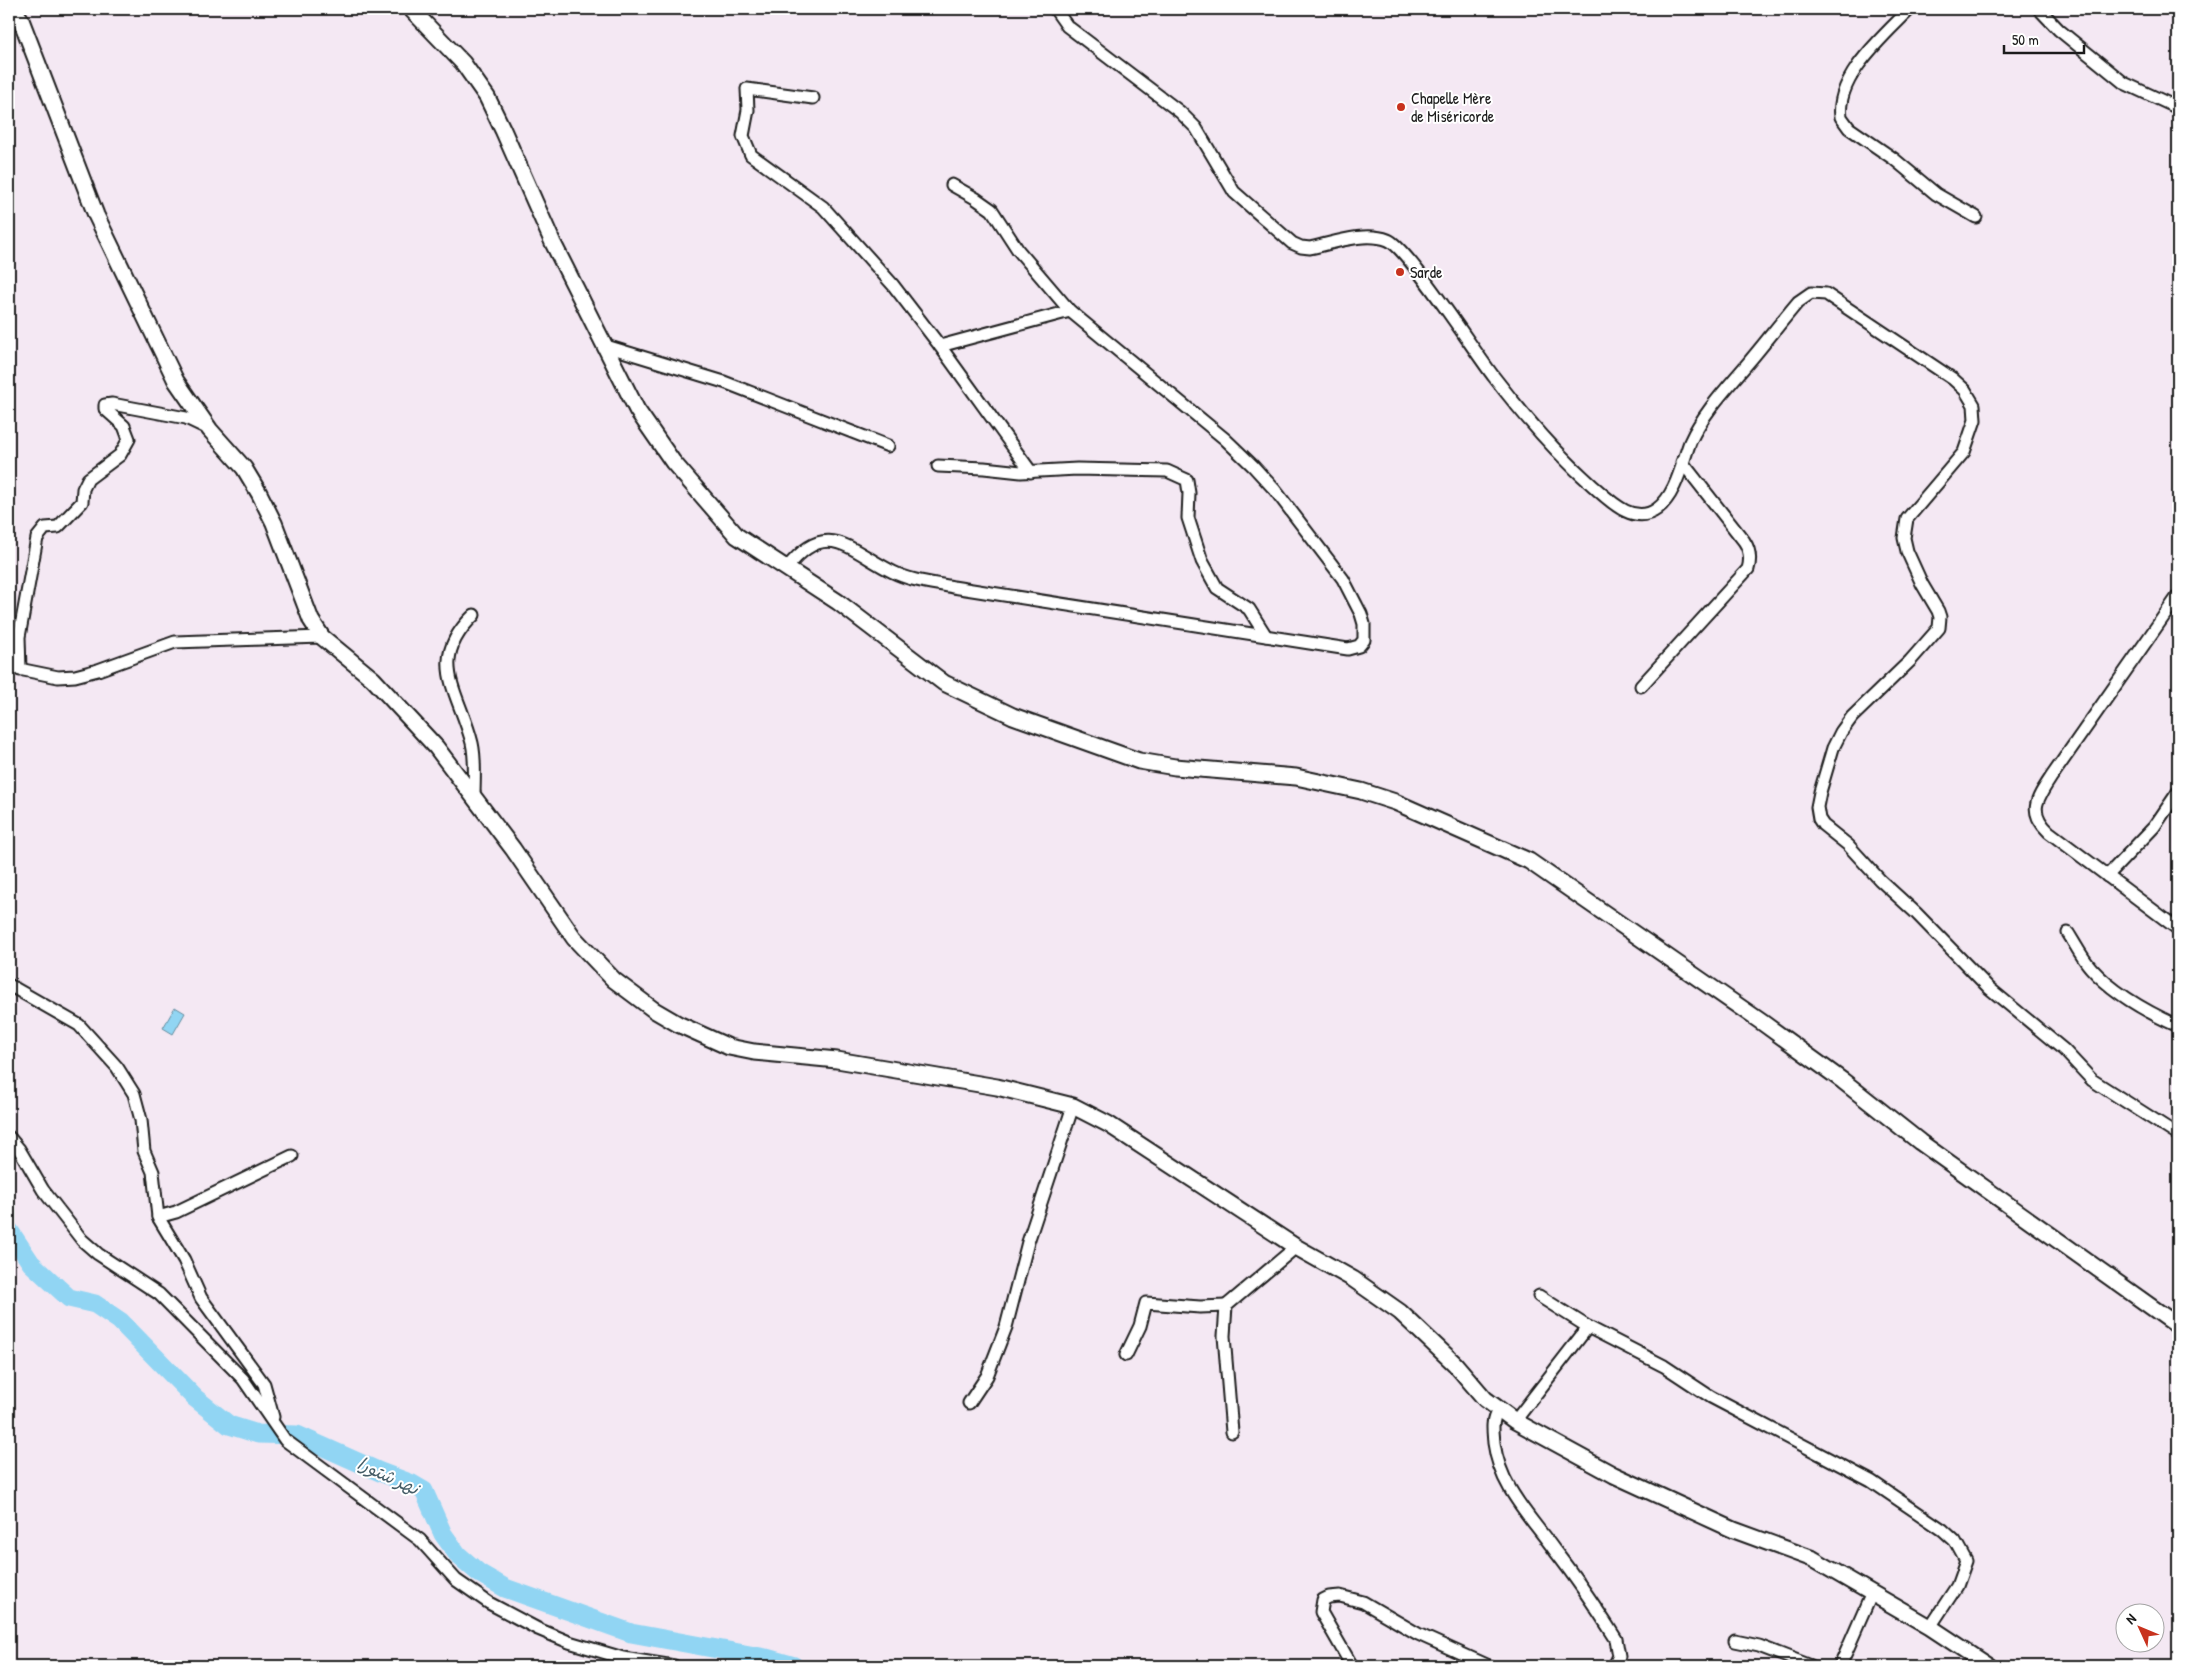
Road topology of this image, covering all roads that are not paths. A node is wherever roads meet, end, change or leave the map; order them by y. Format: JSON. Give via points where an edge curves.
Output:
{"nodes":[{"id":1,"x":14,"y":9,"type":"edge"},
{"id":2,"x":411,"y":9,"type":"edge"},
{"id":3,"x":1055,"y":9,"type":"edge"},
{"id":4,"x":1910,"y":9,"type":"edge"},
{"id":5,"x":2040,"y":9,"type":"edge"},
{"id":6,"x":813,"y":98,"type":"dead end"},
{"id":7,"x":2178,"y":108,"type":"edge"},
{"id":8,"x":952,"y":185,"type":"dead end"},
{"id":9,"x":1976,"y":217,"type":"dead end"},
{"id":10,"x":1070,"y":311,"type":"junction"},
{"id":11,"x":606,"y":346,"type":"junction"},
{"id":12,"x":940,"y":346,"type":"junction"},
{"id":13,"x":210,"y":430,"type":"junction"},
{"id":14,"x":888,"y":446,"type":"dead end"},
{"id":15,"x":1682,"y":462,"type":"junction"},
{"id":16,"x":938,"y":466,"type":"dead end"},
{"id":17,"x":1031,"y":472,"type":"junction"},
{"id":18,"x":786,"y":568,"type":"junction"},
{"id":19,"x":2178,"y":596,"type":"edge"},
{"id":20,"x":474,"y":615,"type":"dead end"},
{"id":21,"x":1266,"y":636,"type":"junction"},
{"id":22,"x":322,"y":637,"type":"junction"},
{"id":23,"x":14,"y":668,"type":"edge"},
{"id":24,"x":1642,"y":686,"type":"dead end"},
{"id":25,"x":2178,"y":792,"type":"edge"},
{"id":26,"x":474,"y":797,"type":"junction"},
{"id":27,"x":2107,"y":876,"type":"junction"},
{"id":28,"x":2178,"y":929,"type":"edge"},
{"id":29,"x":2068,"y":933,"type":"dead end"},
{"id":30,"x":9,"y":985,"type":"edge"},
{"id":31,"x":2178,"y":1026,"type":"edge"},
{"id":32,"x":1073,"y":1106,"type":"junction"},
{"id":33,"x":2178,"y":1135,"type":"edge"},
{"id":34,"x":9,"y":1137,"type":"edge"},
{"id":35,"x":292,"y":1156,"type":"dead end"},
{"id":36,"x":158,"y":1217,"type":"junction"},
{"id":37,"x":1296,"y":1247,"type":"junction"},
{"id":38,"x":1539,"y":1296,"type":"dead end"},
{"id":39,"x":1226,"y":1306,"type":"junction"},
{"id":40,"x":2178,"y":1326,"type":"edge"},
{"id":41,"x":1588,"y":1327,"type":"junction"},
{"id":42,"x":1126,"y":1355,"type":"dead end"},
{"id":43,"x":969,"y":1403,"type":"dead end"},
{"id":44,"x":1498,"y":1410,"type":"junction"},
{"id":45,"x":1514,"y":1421,"type":"junction"},
{"id":46,"x":275,"y":1426,"type":"junction"},
{"id":47,"x":1232,"y":1432,"type":"dead end"},
{"id":48,"x":1872,"y":1593,"type":"junction"},
{"id":49,"x":1930,"y":1627,"type":"junction"},
{"id":50,"x":1735,"y":1641,"type":"dead end"},
{"id":51,"x":1970,"y":1660,"type":"edge"},
{"id":52,"x":674,"y":1666,"type":"edge"},
{"id":53,"x":1352,"y":1666,"type":"edge"},
{"id":54,"x":1489,"y":1666,"type":"edge"},
{"id":55,"x":1614,"y":1666,"type":"edge"},
{"id":56,"x":1811,"y":1666,"type":"edge"},
{"id":57,"x":1840,"y":1666,"type":"edge"},
{"id":58,"x":1989,"y":1666,"type":"edge"}],
"edges":[{"from":1,"to":13,"type":"street","via":[[96,215],[176,381]]},
{"from":2,"to":11,"type":"street","via":[[463,63],[486,97],[553,243]]},
{"from":3,"to":15,"type":"street","via":[[1067,26],[1180,112],[1196,128],[1234,192],[1292,244],[1310,248],[1364,238],[1393,242],[1542,436],[1610,501],[1635,515],[1644,516],[1657,509],[1668,498]]},
{"from":4,"to":9,"type":"street","via":[[1858,65],[1842,98],[1841,117],[1849,128],[1936,194]]},
{"from":5,"to":7,"type":"street","via":[[2059,30],[2124,83]]},
{"from":6,"to":12,"type":"street","via":[[746,89],[748,110],[743,136],[751,155],[823,207],[893,285]]},
{"from":8,"to":10,"type":"street","via":[[992,210],[1018,250]]},
{"from":10,"to":12,"type":"street"},
{"from":10,"to":21,"type":"street","via":[[1254,466],[1343,579],[1361,614],[1365,633],[1359,646],[1348,649]]},
{"from":11,"to":14,"type":"street","via":[[724,382]]},
{"from":11,"to":18,"type":"street","via":[[638,410],[679,469],[732,532]]},
{"from":12,"to":17,"type":"street"},
{"from":13,"to":22,"type":"street","via":[[244,468],[259,493],[311,620]]},
{"from":13,"to":23,"type":"street","via":[[186,418],[105,405],[105,409],[124,426],[129,439],[120,455],[88,479],[82,502],[58,527],[46,528],[37,538]]},
{"from":15,"to":24,"type":"street","via":[[1749,548],[1750,562],[1748,569]]},
{"from":15,"to":33,"type":"street","via":[[1696,429],[1720,397],[1798,302],[1810,293],[1826,294],[1944,372],[1965,390],[1976,413],[1970,439],[1964,452],[1910,515],[1905,528],[1907,551],[1938,611],[1939,628],[1841,732],[1824,777],[1817,807],[1819,819],[1989,988],[2064,1050],[2092,1080]]},
{"from":16,"to":17,"type":"street"},
{"from":17,"to":21,"type":"street","via":[[1077,469],[1167,471],[1187,480],[1188,518],[1202,561],[1217,588],[1249,609]]},
{"from":18,"to":21,"type":"street","via":[[811,546],[834,542],[850,546],[893,572],[916,580]]},
{"from":18,"to":40,"type":"street","via":[[838,602],[938,679],[1013,716],[1139,761],[1296,777],[1361,791],[1395,802],[1529,861],[1763,1023],[1920,1142]]},
{"from":19,"to":27,"type":"street","via":[[2052,776],[2036,807],[2036,816],[2046,829]]},
{"from":20,"to":26,"type":"street","via":[[454,641],[448,656],[448,669],[475,757]]},
{"from":22,"to":23,"type":"street","via":[[175,642],[75,676],[58,677]]},
{"from":22,"to":26,"type":"street","via":[[373,678],[436,747]]},
{"from":25,"to":27,"type":"street","via":[[2144,839]]},
{"from":26,"to":32,"type":"street","via":[[596,964],[633,995],[686,1028],[729,1047],[836,1060],[997,1087]]},
{"from":27,"to":28,"type":"street"},
{"from":29,"to":31,"type":"street","via":[[2091,968],[2107,984]]},
{"from":30,"to":36,"type":"street","via":[[80,1025],[118,1067],[134,1094],[141,1120],[144,1151],[153,1172]]},
{"from":32,"to":37,"type":"street","via":[[1108,1124]]},
{"from":32,"to":43,"type":"street","via":[[1028,1242],[1006,1327],[987,1376]]},
{"from":34,"to":46,"type":"street","via":[[43,1190],[82,1240],[159,1294],[243,1379]]},
{"from":35,"to":36,"type":"street","via":[[176,1212]]},
{"from":36,"to":46,"type":"street","via":[[184,1260],[201,1298],[264,1384]]},
{"from":37,"to":39,"type":"street"},
{"from":37,"to":44,"type":"street","via":[[1354,1279],[1400,1312]]},
{"from":38,"to":41,"type":"street"},
{"from":39,"to":42,"type":"street","via":[[1146,1303],[1140,1326]]},
{"from":39,"to":47,"type":"street","via":[[1224,1336]]},
{"from":41,"to":45,"type":"street"},
{"from":41,"to":49,"type":"street","via":[[1664,1366],[1711,1397],[1871,1481],[1943,1530],[1966,1561],[1957,1586]]},
{"from":44,"to":45,"type":"street"},
{"from":44,"to":55,"type":"street","via":[[1492,1421],[1495,1451],[1503,1478],[1616,1639],[1619,1656]]},
{"from":45,"to":48,"type":"street","via":[[1614,1475],[1734,1530],[1813,1559]]},
{"from":46,"to":52,"type":"street","via":[[285,1440],[420,1540],[456,1580],[489,1603],[569,1642],[623,1658]]},
{"from":48,"to":49,"type":"street"},
{"from":48,"to":57,"type":"street"},
{"from":49,"to":51,"type":"street"},
{"from":50,"to":56,"type":"street","via":[[1759,1646]]},
{"from":51,"to":58,"type":"street"},
{"from":53,"to":54,"type":"street","via":[[1320,1612],[1323,1600],[1329,1597],[1340,1596],[1363,1602],[1418,1634]]}]}
